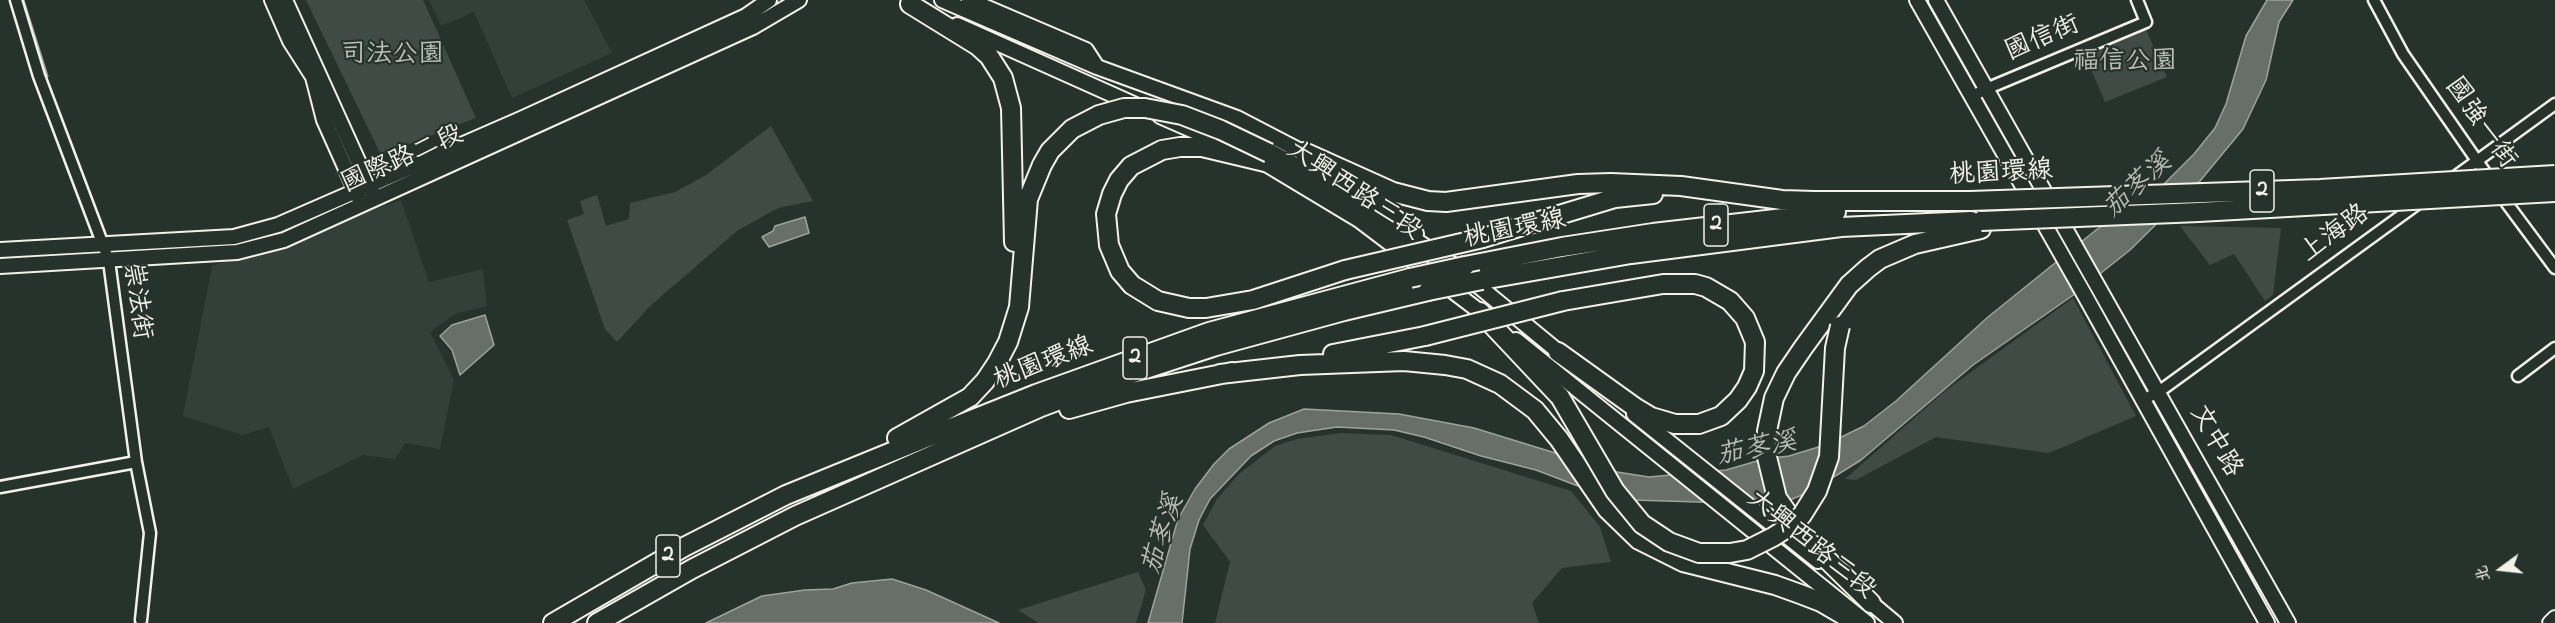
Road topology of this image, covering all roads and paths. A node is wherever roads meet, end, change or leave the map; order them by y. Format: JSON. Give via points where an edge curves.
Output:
{"nodes":[{"id":1,"x":16,"y":0,"type":"edge"},
{"id":2,"x":769,"y":0,"type":"edge"},
{"id":3,"x":799,"y":0,"type":"edge"},
{"id":4,"x":942,"y":0,"type":"edge"},
{"id":5,"x":969,"y":0,"type":"edge"},
{"id":6,"x":1917,"y":0,"type":"edge"},
{"id":7,"x":1936,"y":0,"type":"edge"},
{"id":8,"x":2137,"y":0,"type":"edge"},
{"id":9,"x":2374,"y":0,"type":"edge"},
{"id":10,"x":905,"y":2,"type":"edge"},
{"id":11,"x":280,"y":3,"type":"edge"},
{"id":12,"x":1096,"y":67,"type":"junction"},
{"id":13,"x":1986,"y":89,"type":"junction"},
{"id":14,"x":601,"y":90,"type":"junction"},
{"id":15,"x":1971,"y":97,"type":"junction"},
{"id":16,"x":2555,"y":105,"type":"edge"},
{"id":17,"x":1304,"y":152,"type":"junction"},
{"id":18,"x":1267,"y":158,"type":"junction"},
{"id":19,"x":2476,"y":160,"type":"junction"},
{"id":20,"x":2555,"y":175,"type":"edge"},
{"id":21,"x":369,"y":185,"type":"junction"},
{"id":22,"x":356,"y":191,"type":"junction"},
{"id":23,"x":2555,"y":192,"type":"edge"},
{"id":24,"x":1741,"y":195,"type":"junction"},
{"id":25,"x":376,"y":199,"type":"junction"},
{"id":26,"x":1970,"y":201,"type":"junction"},
{"id":27,"x":362,"y":206,"type":"junction"},
{"id":28,"x":1981,"y":225,"type":"junction"},
{"id":29,"x":102,"y":244,"type":"junction"},
{"id":30,"x":1915,"y":244,"type":"junction"},
{"id":31,"x":0,"y":250,"type":"edge"},
{"id":32,"x":109,"y":261,"type":"junction"},
{"id":33,"x":2085,"y":263,"type":"junction"},
{"id":34,"x":0,"y":266,"type":"edge"},
{"id":35,"x":2555,"y":268,"type":"edge"},
{"id":36,"x":2072,"y":273,"type":"junction"},
{"id":37,"x":1471,"y":274,"type":"junction"},
{"id":38,"x":1480,"y":312,"type":"junction"},
{"id":39,"x":1008,"y":342,"type":"junction"},
{"id":40,"x":2555,"y":348,"type":"edge"},
{"id":41,"x":1558,"y":352,"type":"junction"},
{"id":42,"x":1220,"y":374,"type":"junction"},
{"id":43,"x":2518,"y":376,"type":"dead end"},
{"id":44,"x":2158,"y":392,"type":"junction"},
{"id":45,"x":2142,"y":401,"type":"junction"},
{"id":46,"x":945,"y":448,"type":"junction"},
{"id":47,"x":867,"y":458,"type":"junction"},
{"id":48,"x":135,"y":462,"type":"junction"},
{"id":49,"x":0,"y":487,"type":"edge"},
{"id":50,"x":1872,"y":603,"type":"junction"},
{"id":51,"x":2555,"y":618,"type":"edge"},
{"id":52,"x":141,"y":620,"type":"dead end"},
{"id":53,"x":553,"y":623,"type":"edge"},
{"id":54,"x":597,"y":623,"type":"edge"},
{"id":55,"x":1857,"y":623,"type":"edge"},
{"id":56,"x":1867,"y":623,"type":"edge"},
{"id":57,"x":1894,"y":623,"type":"edge"},
{"id":58,"x":2266,"y":623,"type":"edge"},
{"id":59,"x":2288,"y":623,"type":"edge"},
{"id":60,"x":2550,"y":623,"type":"edge"}],
"edges":[{"from":1,"to":29,"type":"street","name":"崇法街","via":[[39,76]]},
{"from":2,"to":14,"type":"street","name":"國際路二段","via":[[746,16]]},
{"from":3,"to":14,"type":"street","name":"國際路二段","via":[[753,27]]},
{"from":4,"to":12,"type":"street","name":"大興西路三段"},
{"from":5,"to":12,"type":"street","via":[[1086,50]]},
{"from":6,"to":15,"type":"street"},
{"from":7,"to":13,"type":"street"},
{"from":8,"to":13,"type":"street","name":"國信街","via":[[2146,22]]},
{"from":9,"to":19,"type":"street","name":"國強一街","via":[[2403,54]]},
{"from":10,"to":18,"type":"street","name":"大興西路三段"},
{"from":10,"to":39,"type":"highway","via":[[978,46],[997,67],[1008,90],[1015,277]]},
{"from":11,"to":21,"type":"street"},
{"from":11,"to":22,"type":"street","via":[[290,41],[313,77],[324,120]]},
{"from":12,"to":17,"type":"street","name":"大興西路三段","via":[[1237,118]]},
{"from":13,"to":15,"type":"street","name":"國信街"},
{"from":13,"to":33,"type":"street","name":"文中路"},
{"from":14,"to":21,"type":"street","name":"國際路二段"},
{"from":14,"to":25,"type":"street","name":"國際路二段"},
{"from":15,"to":36,"type":"street","name":"文中路"},
{"from":16,"to":19,"type":"street","name":"上海路"},
{"from":17,"to":24,"type":"highway","via":[[1393,192],[1428,201],[1467,201],[1578,184],[1611,183],[1681,186]]},
{"from":17,"to":37,"type":"street","name":"大興西路三段"},
{"from":18,"to":24,"type":"highway","bridge":true,"via":[[1180,147],[1162,150],[1131,166],[1119,180],[1106,214],[1109,245],[1120,271],[1132,285],[1158,301],[1206,308],[1253,300],[1345,270],[1483,238],[1625,197]]},
{"from":18,"to":37,"type":"highway","via":[[1334,188]]},
{"from":18,"to":38,"type":"street","name":"大興西路三段","via":[[1359,220]]},
{"from":18,"to":39,"type":"highway","bridge":true,"via":[[1221,130],[1182,115],[1145,108],[1124,108],[1099,115],[1072,129],[1050,151],[1028,200],[1019,307]]},
{"from":19,"to":35,"type":"street","name":"國強一街"},
{"from":19,"to":44,"type":"street","name":"上海路"},
{"from":20,"to":26,"type":"highway","name":"桃園環線","number":"2","bridge":true,"via":[[2320,189]]},
{"from":21,"to":22,"type":"street","name":"國際路二段"},
{"from":21,"to":25,"type":"street"},
{"from":22,"to":27,"type":"street"},
{"from":22,"to":29,"type":"street","name":"國際路二段","via":[[250,234]]},
{"from":23,"to":28,"type":"highway","name":"桃園環線","number":"2","bridge":true,"via":[[2048,218]]},
{"from":24,"to":26,"type":"highway","via":[[1814,201]]},
{"from":25,"to":27,"type":"street","name":"國際路二段"},
{"from":26,"to":37,"type":"highway","name":"桃園環線","number":"2","via":[[1653,233],[1562,247]]},
{"from":27,"to":32,"type":"street","name":"國際路二段","via":[[257,249]]},
{"from":28,"to":30,"type":"highway"},
{"from":28,"to":37,"type":"highway","name":"桃園環線","number":"2","via":[[1840,227]]},
{"from":29,"to":31,"type":"street","name":"國際路二段"},
{"from":29,"to":32,"type":"street","name":"崇法街"},
{"from":30,"to":38,"type":"highway","bridge":true,"via":[[1895,255],[1849,302],[1834,359],[1829,457],[1817,491],[1790,526],[1747,550],[1730,554],[1699,553],[1669,542],[1642,524],[1615,491],[1560,397]]},
{"from":30,"to":50,"type":"highway","via":[[1880,259],[1849,285],[1780,384],[1769,416],[1766,441],[1767,466],[1777,498],[1806,538]]},
{"from":32,"to":34,"type":"street","name":"國際路二段"},
{"from":32,"to":48,"type":"street","name":"崇法街"},
{"from":33,"to":36,"type":"street"},
{"from":33,"to":44,"type":"street","name":"文中路"},
{"from":36,"to":45,"type":"street","name":"文中路"},
{"from":37,"to":41,"type":"street","name":"大興西路三段"},
{"from":37,"to":46,"type":"highway","name":"桃園環線","number":"2","bridge":true,"via":[[1428,291],[1216,346],[1115,379]]},
{"from":37,"to":47,"type":"highway","name":"桃園環線","number":"2","bridge":true,"via":[[1410,278],[1209,332]]},
{"from":38,"to":56,"type":"street","name":"大興西路三段"},
{"from":39,"to":47,"type":"highway","via":[[985,381],[970,397]]},
{"from":40,"to":43,"type":"street"},
{"from":41,"to":42,"type":"highway","bridge":true,"via":[[1644,412],[1665,422],[1688,426],[1710,421],[1731,408],[1747,387],[1755,363],[1755,342],[1745,318],[1730,301],[1695,284],[1663,284],[1563,301],[1425,336]]},
{"from":41,"to":50,"type":"street","name":"大興西路三段"},
{"from":42,"to":46,"type":"highway","via":[[1086,403]]},
{"from":42,"to":55,"type":"highway","via":[[1300,365],[1426,362],[1467,369],[1515,393],[1546,423],[1607,509],[1639,540],[1683,562],[1800,594]]},
{"from":44,"to":45,"type":"street","name":"上海路"},
{"from":44,"to":59,"type":"street","name":"文中路"},
{"from":45,"to":58,"type":"street","name":"文中路"},
{"from":46,"to":54,"type":"highway","name":"桃園環線","number":"2","via":[[785,521]]},
{"from":47,"to":53,"type":"highway","number":"2","via":[[684,547]]},
{"from":48,"to":49,"type":"street"},
{"from":48,"to":52,"type":"street","name":"崇法街","via":[[150,533]]},
{"from":50,"to":57,"type":"street","name":"大興西路三段"},
{"from":51,"to":60,"type":"street"}]}
